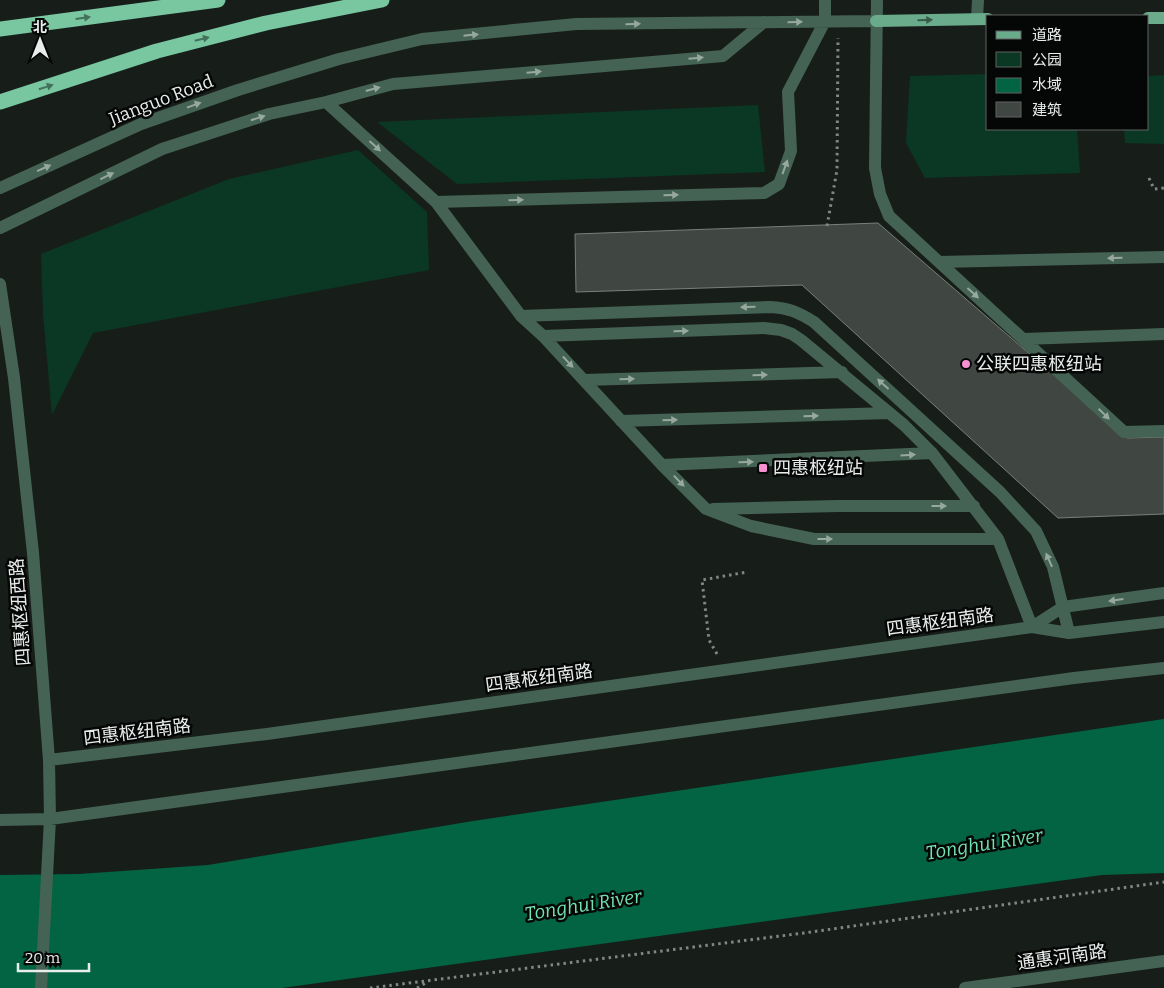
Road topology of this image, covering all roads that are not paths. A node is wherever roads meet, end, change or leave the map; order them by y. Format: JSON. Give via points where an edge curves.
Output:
{"nodes":[{"id":1,"x":218,"y":0,"type":"edge"},
{"id":2,"x":382,"y":0,"type":"edge"},
{"id":3,"x":825,"y":0,"type":"edge"},
{"id":4,"x":876,"y":0,"type":"edge"},
{"id":5,"x":978,"y":0,"type":"edge"},
{"id":6,"x":1149,"y":18,"type":"edge"},
{"id":7,"x":1164,"y":18,"type":"edge"},
{"id":8,"x":982,"y":19,"type":"edge"},
{"id":9,"x":825,"y":21,"type":"junction"},
{"id":10,"x":876,"y":21,"type":"junction"},
{"id":11,"x":764,"y":22,"type":"junction"},
{"id":12,"x":0,"y":29,"type":"edge"},
{"id":13,"x":0,"y":102,"type":"edge"},
{"id":14,"x":326,"y":102,"type":"junction"},
{"id":15,"x":0,"y":188,"type":"edge"},
{"id":16,"x":436,"y":202,"type":"junction"},
{"id":17,"x":0,"y":228,"type":"edge"},
{"id":18,"x":1164,"y":257,"type":"edge"},
{"id":19,"x":939,"y":262,"type":"junction"},
{"id":20,"x":0,"y":284,"type":"edge"},
{"id":21,"x":521,"y":316,"type":"junction"},
{"id":22,"x":1164,"y":334,"type":"edge"},
{"id":23,"x":543,"y":336,"type":"junction"},
{"id":24,"x":1024,"y":339,"type":"junction"},
{"id":25,"x":842,"y":372,"type":"junction"},
{"id":26,"x":585,"y":380,"type":"junction"},
{"id":27,"x":890,"y":413,"type":"junction"},
{"id":28,"x":621,"y":420,"type":"junction"},
{"id":29,"x":1164,"y":431,"type":"edge"},
{"id":30,"x":932,"y":454,"type":"junction"},
{"id":31,"x":662,"y":465,"type":"junction"},
{"id":32,"x":974,"y":506,"type":"junction"},
{"id":33,"x":706,"y":509,"type":"junction"},
{"id":34,"x":998,"y":539,"type":"junction"},
{"id":35,"x":1164,"y":593,"type":"edge"},
{"id":36,"x":1063,"y":607,"type":"junction"},
{"id":37,"x":1164,"y":622,"type":"edge"},
{"id":38,"x":1032,"y":626,"type":"junction"},
{"id":39,"x":1069,"y":633,"type":"junction"},
{"id":40,"x":1164,"y":668,"type":"edge"},
{"id":41,"x":49,"y":760,"type":"junction"},
{"id":42,"x":0,"y":820,"type":"edge"},
{"id":43,"x":50,"y":820,"type":"junction"},
{"id":44,"x":1164,"y":961,"type":"edge"},
{"id":45,"x":41,"y":988,"type":"edge"},
{"id":46,"x":966,"y":988,"type":"edge"}],
"edges":[{"from":12,"to":1,"type":"highway","one_way":true},
{"from":13,"to":2,"type":"highway","one_way":true,"via":[[157,50],[266,23]]},
{"from":3,"to":9,"type":"street"},
{"from":4,"to":10,"type":"street"},
{"from":5,"to":8,"type":"street"},
{"from":6,"to":7,"type":"main road"},
{"from":10,"to":8,"type":"main road","one_way":true},
{"from":9,"to":10,"type":"street"},
{"from":11,"to":9,"type":"street","one_way":true},
{"from":16,"to":9,"type":"street","one_way":true,"via":[[764,193],[779,184],[791,151],[788,92]]},
{"from":10,"to":19,"type":"street","via":[[875,168],[880,194],[889,216]]},
{"from":14,"to":11,"type":"street","one_way":true,"via":[[393,84],[723,56]]},
{"from":15,"to":11,"type":"street","name":"Jianguo Road","one_way":true,"via":[[141,124],[339,59],[422,40],[576,24]]},
{"from":14,"to":16,"type":"street","one_way":true},
{"from":17,"to":14,"type":"street","one_way":true,"via":[[162,149],[270,114]]},
{"from":16,"to":21,"type":"street"},
{"from":18,"to":19,"type":"street","one_way":true},
{"from":19,"to":24,"type":"street","one_way":true},
{"from":20,"to":41,"type":"street","name":"四惠枢纽西路","via":[[34,553]]},
{"from":21,"to":23,"type":"street"},
{"from":36,"to":21,"type":"street","one_way":true,"via":[[1053,567],[1036,531],[994,486],[814,322],[799,312],[786,307],[770,307]]},
{"from":22,"to":24,"type":"street"},
{"from":23,"to":25,"type":"street","one_way":true,"via":[[781,330],[801,340]]},
{"from":23,"to":26,"type":"street","one_way":true},
{"from":24,"to":29,"type":"street","one_way":true,"via":[[1124,432]]},
{"from":26,"to":25,"type":"street","one_way":true},
{"from":25,"to":27,"type":"street"},
{"from":26,"to":28,"type":"street"},
{"from":28,"to":27,"type":"street","one_way":true},
{"from":27,"to":30,"type":"street"},
{"from":28,"to":31,"type":"street"},
{"from":31,"to":30,"type":"street","one_way":true},
{"from":30,"to":32,"type":"street"},
{"from":31,"to":33,"type":"street","one_way":true},
{"from":33,"to":32,"type":"street","one_way":true},
{"from":32,"to":34,"type":"street"},
{"from":33,"to":34,"type":"street","one_way":true,"via":[[751,526],[814,539]]},
{"from":34,"to":38,"type":"street"},
{"from":35,"to":36,"type":"street","name":"四惠枢纽南路","one_way":true},
{"from":36,"to":38,"type":"street","name":"四惠枢纽南路"},
{"from":36,"to":39,"type":"street"},
{"from":37,"to":39,"type":"street","name":"四惠枢纽南路"},
{"from":38,"to":39,"type":"street","name":"四惠枢纽南路"},
{"from":38,"to":41,"type":"street","name":"四惠枢纽南路","via":[[267,734]]},
{"from":40,"to":43,"type":"street"},
{"from":41,"to":43,"type":"street","name":"四惠枢纽西路"},
{"from":42,"to":43,"type":"street"},
{"from":43,"to":45,"type":"street","name":"四惠枢纽西路"},
{"from":44,"to":46,"type":"street","name":"通惠河南路"}]}
